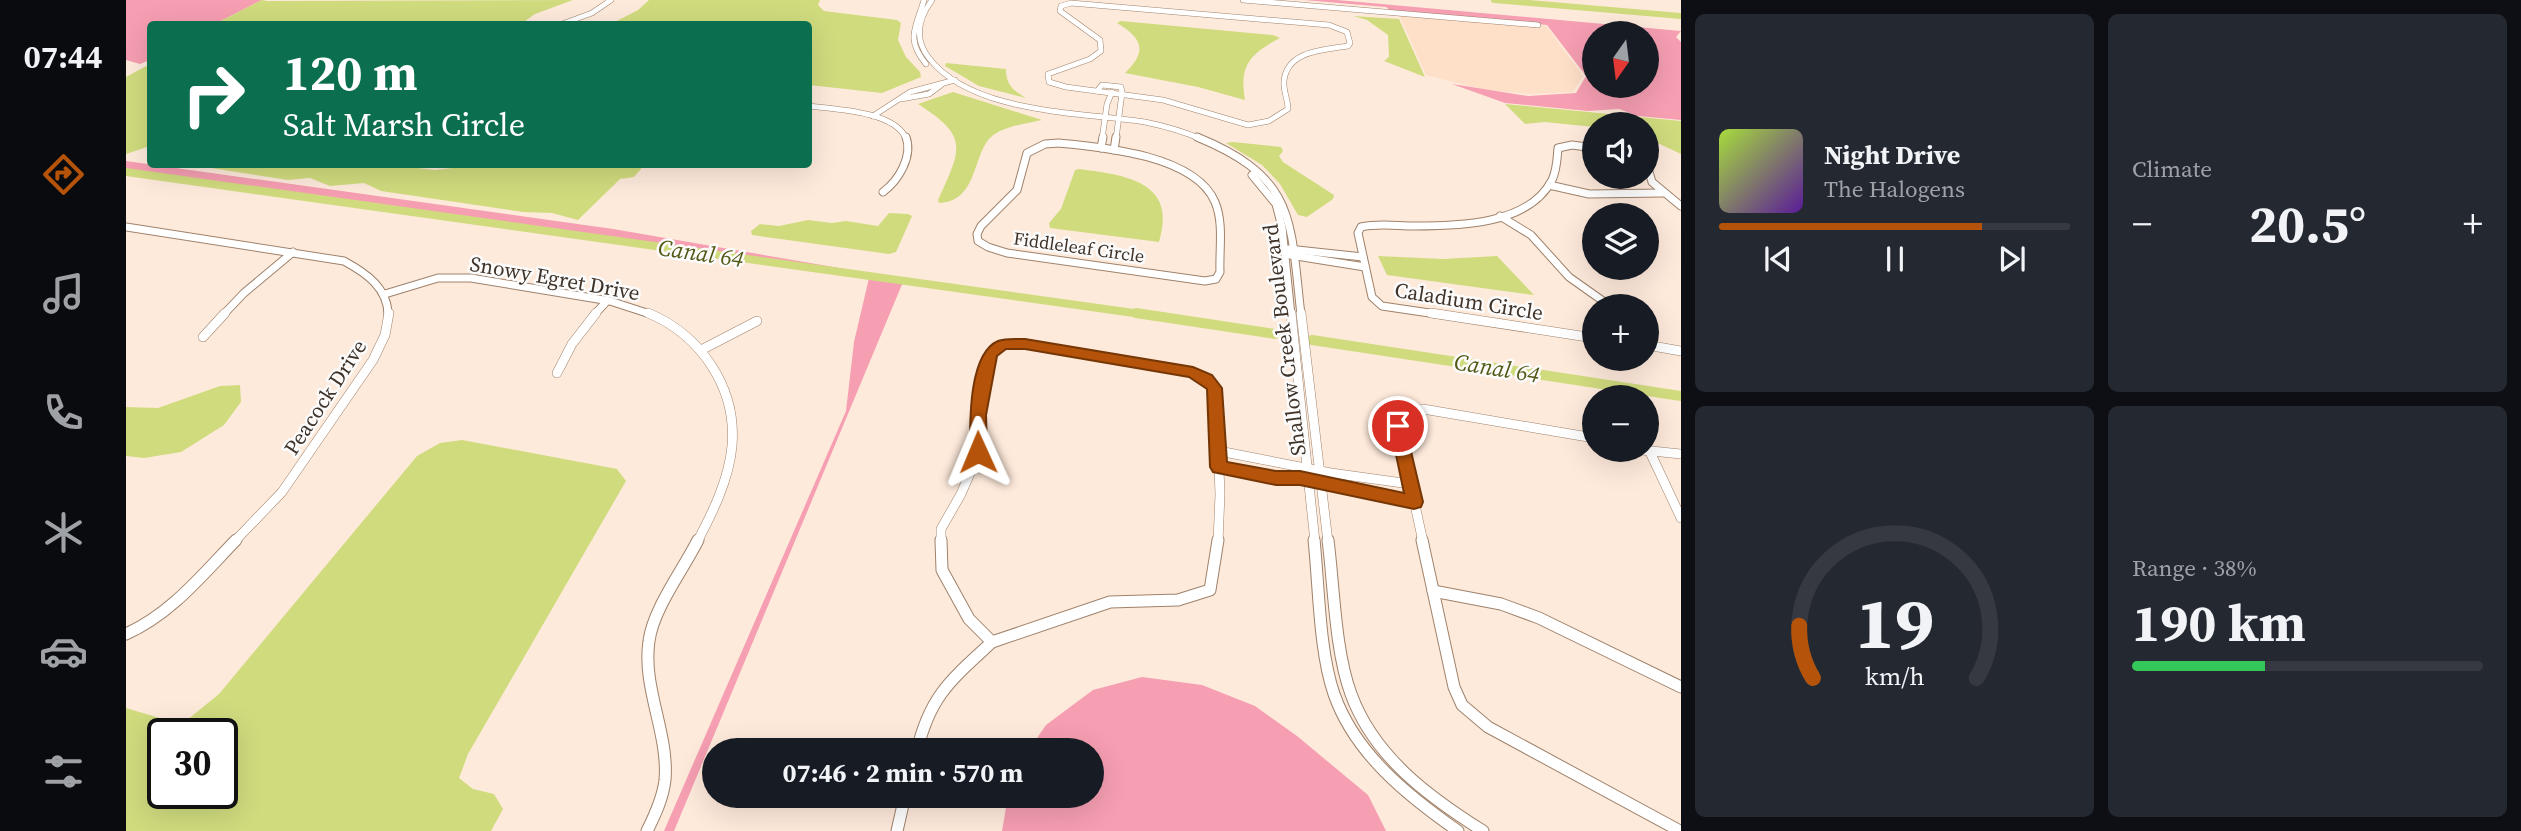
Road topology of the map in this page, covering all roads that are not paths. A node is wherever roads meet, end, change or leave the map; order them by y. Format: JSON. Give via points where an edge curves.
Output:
{"nodes":[{"id":1,"x":611,"y":0,"type":"edge"},
{"id":2,"x":924,"y":0,"type":"edge"},
{"id":3,"x":932,"y":0,"type":"edge"},
{"id":4,"x":1243,"y":0,"type":"edge"},
{"id":5,"x":570,"y":21,"type":"edge"},
{"id":6,"x":1538,"y":25,"type":"dead end"},
{"id":7,"x":953,"y":81,"type":"junction"},
{"id":8,"x":941,"y":85,"type":"junction"},
{"id":9,"x":919,"y":88,"type":"junction"},
{"id":10,"x":1097,"y":90,"type":"junction"},
{"id":11,"x":1112,"y":92,"type":"junction"},
{"id":12,"x":1122,"y":93,"type":"junction"},
{"id":13,"x":928,"y":94,"type":"junction"},
{"id":14,"x":901,"y":99,"type":"junction"},
{"id":15,"x":812,"y":107,"type":"edge"},
{"id":16,"x":873,"y":116,"type":"junction"},
{"id":17,"x":1112,"y":119,"type":"junction"},
{"id":18,"x":1582,"y":146,"type":"edge"},
{"id":19,"x":1101,"y":148,"type":"junction"},
{"id":20,"x":1114,"y":150,"type":"junction"},
{"id":21,"x":1549,"y":185,"type":"junction"},
{"id":22,"x":1659,"y":189,"type":"edge"},
{"id":23,"x":883,"y":192,"type":"dead end"},
{"id":24,"x":1663,"y":193,"type":"junction"},
{"id":25,"x":1681,"y":206,"type":"edge"},
{"id":26,"x":1500,"y":215,"type":"junction"},
{"id":27,"x":126,"y":227,"type":"edge"},
{"id":28,"x":293,"y":252,"type":"junction"},
{"id":29,"x":1289,"y":252,"type":"junction"},
{"id":30,"x":1363,"y":257,"type":"junction"},
{"id":31,"x":1365,"y":267,"type":"junction"},
{"id":32,"x":384,"y":294,"type":"junction"},
{"id":33,"x":1594,"y":294,"type":"edge"},
{"id":34,"x":607,"y":301,"type":"junction"},
{"id":35,"x":757,"y":321,"type":"dead end"},
{"id":36,"x":1582,"y":336,"type":"edge"},
{"id":37,"x":203,"y":337,"type":"dead end"},
{"id":38,"x":1659,"y":347,"type":"edge"},
{"id":39,"x":701,"y":350,"type":"junction"},
{"id":40,"x":1681,"y":351,"type":"edge"},
{"id":41,"x":557,"y":373,"type":"dead end"},
{"id":42,"x":1582,"y":436,"type":"edge"},
{"id":43,"x":1219,"y":451,"type":"junction"},
{"id":44,"x":1659,"y":452,"type":"edge"},
{"id":45,"x":1681,"y":454,"type":"edge"},
{"id":46,"x":1652,"y":462,"type":"edge"},
{"id":47,"x":1219,"y":467,"type":"junction"},
{"id":48,"x":1314,"y":475,"type":"junction"},
{"id":49,"x":1410,"y":484,"type":"junction"},
{"id":50,"x":1414,"y":502,"type":"junction"},
{"id":51,"x":1681,"y":518,"type":"edge"},
{"id":52,"x":1433,"y":591,"type":"junction"},
{"id":53,"x":126,"y":635,"type":"edge"},
{"id":54,"x":992,"y":642,"type":"junction"},
{"id":55,"x":1681,"y":687,"type":"edge"},
{"id":56,"x":920,"y":738,"type":"edge"},
{"id":57,"x":902,"y":808,"type":"edge"},
{"id":58,"x":648,"y":831,"type":"edge"},
{"id":59,"x":897,"y":831,"type":"edge"},
{"id":60,"x":1458,"y":831,"type":"edge"},
{"id":61,"x":1483,"y":831,"type":"edge"},
{"id":62,"x":1679,"y":831,"type":"edge"}],
"edges":[{"from":1,"to":5,"type":"street"},
{"from":2,"to":7,"type":"street","name":"Shallow Creek Boulevard","via":[[913,25],[913,44],[925,63]]},
{"from":3,"to":7,"type":"street","name":"Shallow Creek Boulevard","via":[[919,25],[920,44],[932,63]]},
{"from":4,"to":6,"type":"street"},
{"from":7,"to":8,"type":"street"},
{"from":7,"to":17,"type":"street","name":"Shallow Creek Boulevard","via":[[1010,106]]},
{"from":8,"to":9,"type":"street"},
{"from":8,"to":13,"type":"street"},
{"from":9,"to":13,"type":"street"},
{"from":9,"to":14,"type":"street"},
{"from":10,"to":11,"type":"street"},
{"from":10,"to":12,"type":"street","via":[[1115,85]]},
{"from":10,"to":12,"type":"street","via":[[1057,86],[1046,78],[1052,71],[1097,56],[1102,45],[1095,35],[1060,12],[1061,6],[1080,3],[1329,25],[1347,32],[1350,43],[1301,56],[1286,70],[1288,109],[1258,125]]},
{"from":11,"to":12,"type":"street"},
{"from":11,"to":17,"type":"street","via":[[1107,104]]},
{"from":12,"to":17,"type":"street","via":[[1123,106]]},
{"from":13,"to":14,"type":"street"},
{"from":14,"to":16,"type":"street"},
{"from":15,"to":16,"type":"street"},
{"from":16,"to":23,"type":"street","via":[[891,122],[910,141],[894,185]]},
{"from":17,"to":19,"type":"street"},
{"from":17,"to":20,"type":"street","via":[[1118,139]]},
{"from":17,"to":29,"type":"street","name":"Shallow Creek Boulevard","via":[[1209,146],[1256,178],[1276,204]]},
{"from":18,"to":21,"type":"street","via":[[1558,148],[1556,172]]},
{"from":19,"to":20,"type":"street","name":"Fiddleleaf Circle"},
{"from":19,"to":20,"type":"street","name":"Fiddleleaf Circle","via":[[1059,143],[1034,147],[1024,158],[1019,187],[976,230],[982,244],[1007,253],[1216,279],[1220,272],[1215,200],[1171,163]]},
{"from":21,"to":24,"type":"street","via":[[1578,194]]},
{"from":21,"to":26,"type":"street","name":"Caladium Circle","via":[[1532,202]]},
{"from":22,"to":24,"type":"street"},
{"from":24,"to":25,"type":"street"},
{"from":26,"to":30,"type":"street","name":"Caladium Circle","via":[[1441,225],[1361,227]]},
{"from":26,"to":33,"type":"street","via":[[1531,235],[1569,277]]},
{"from":27,"to":28,"type":"street"},
{"from":28,"to":32,"type":"street","via":[[344,261],[363,271]]},
{"from":28,"to":37,"type":"street","via":[[244,293]]},
{"from":29,"to":30,"type":"street"},
{"from":29,"to":31,"type":"street"},
{"from":29,"to":48,"type":"street","name":"Shallow Creek Boulevard"},
{"from":30,"to":31,"type":"street","name":"Caladium Circle"},
{"from":31,"to":36,"type":"street","name":"Caladium Circle","via":[[1372,297],[1382,306]]},
{"from":32,"to":34,"type":"street","name":"Snowy Egret Drive","via":[[449,277]]},
{"from":32,"to":53,"type":"street","name":"Peacock Drive","via":[[389,312],[373,360],[287,485],[172,606]]},
{"from":34,"to":39,"type":"street","name":"Snowy Egret Drive","via":[[650,314]]},
{"from":34,"to":41,"type":"street","via":[[563,354]]},
{"from":35,"to":39,"type":"street"},
{"from":38,"to":40,"type":"street"},
{"from":39,"to":58,"type":"street","name":"Snowy Egret Drive","via":[[719,374],[729,401],[732,448],[717,499],[647,641],[665,777]]},
{"from":42,"to":49,"type":"street","via":[[1423,409],[1406,411],[1398,426]]},
{"from":43,"to":47,"type":"street"},
{"from":43,"to":48,"type":"street"},
{"from":43,"to":54,"type":"street","via":[[1214,388],[1193,372],[1025,344],[1002,345],[990,354],[978,415],[978,452],[941,529],[942,570],[969,619]]},
{"from":44,"to":45,"type":"street"},
{"from":46,"to":51,"type":"street"},
{"from":47,"to":48,"type":"street","via":[[1276,478]]},
{"from":47,"to":54,"type":"street","via":[[1218,565],[1210,590],[1178,600],[1110,602]]},
{"from":48,"to":49,"type":"street"},
{"from":48,"to":50,"type":"street"},
{"from":48,"to":60,"type":"street","name":"Shallow Creek Boulevard","via":[[1327,661],[1335,697],[1374,760],[1422,807]]},
{"from":48,"to":61,"type":"street","name":"Shallow Creek Boulevard","via":[[1351,700],[1385,754],[1406,775],[1427,795]]},
{"from":49,"to":50,"type":"street"},
{"from":50,"to":52,"type":"street"},
{"from":52,"to":55,"type":"street","via":[[1502,604],[1539,618]]},
{"from":52,"to":62,"type":"street","via":[[1454,687],[1473,716]]},
{"from":54,"to":56,"type":"street","via":[[945,685],[924,720]]},
{"from":57,"to":59,"type":"street"}]}
